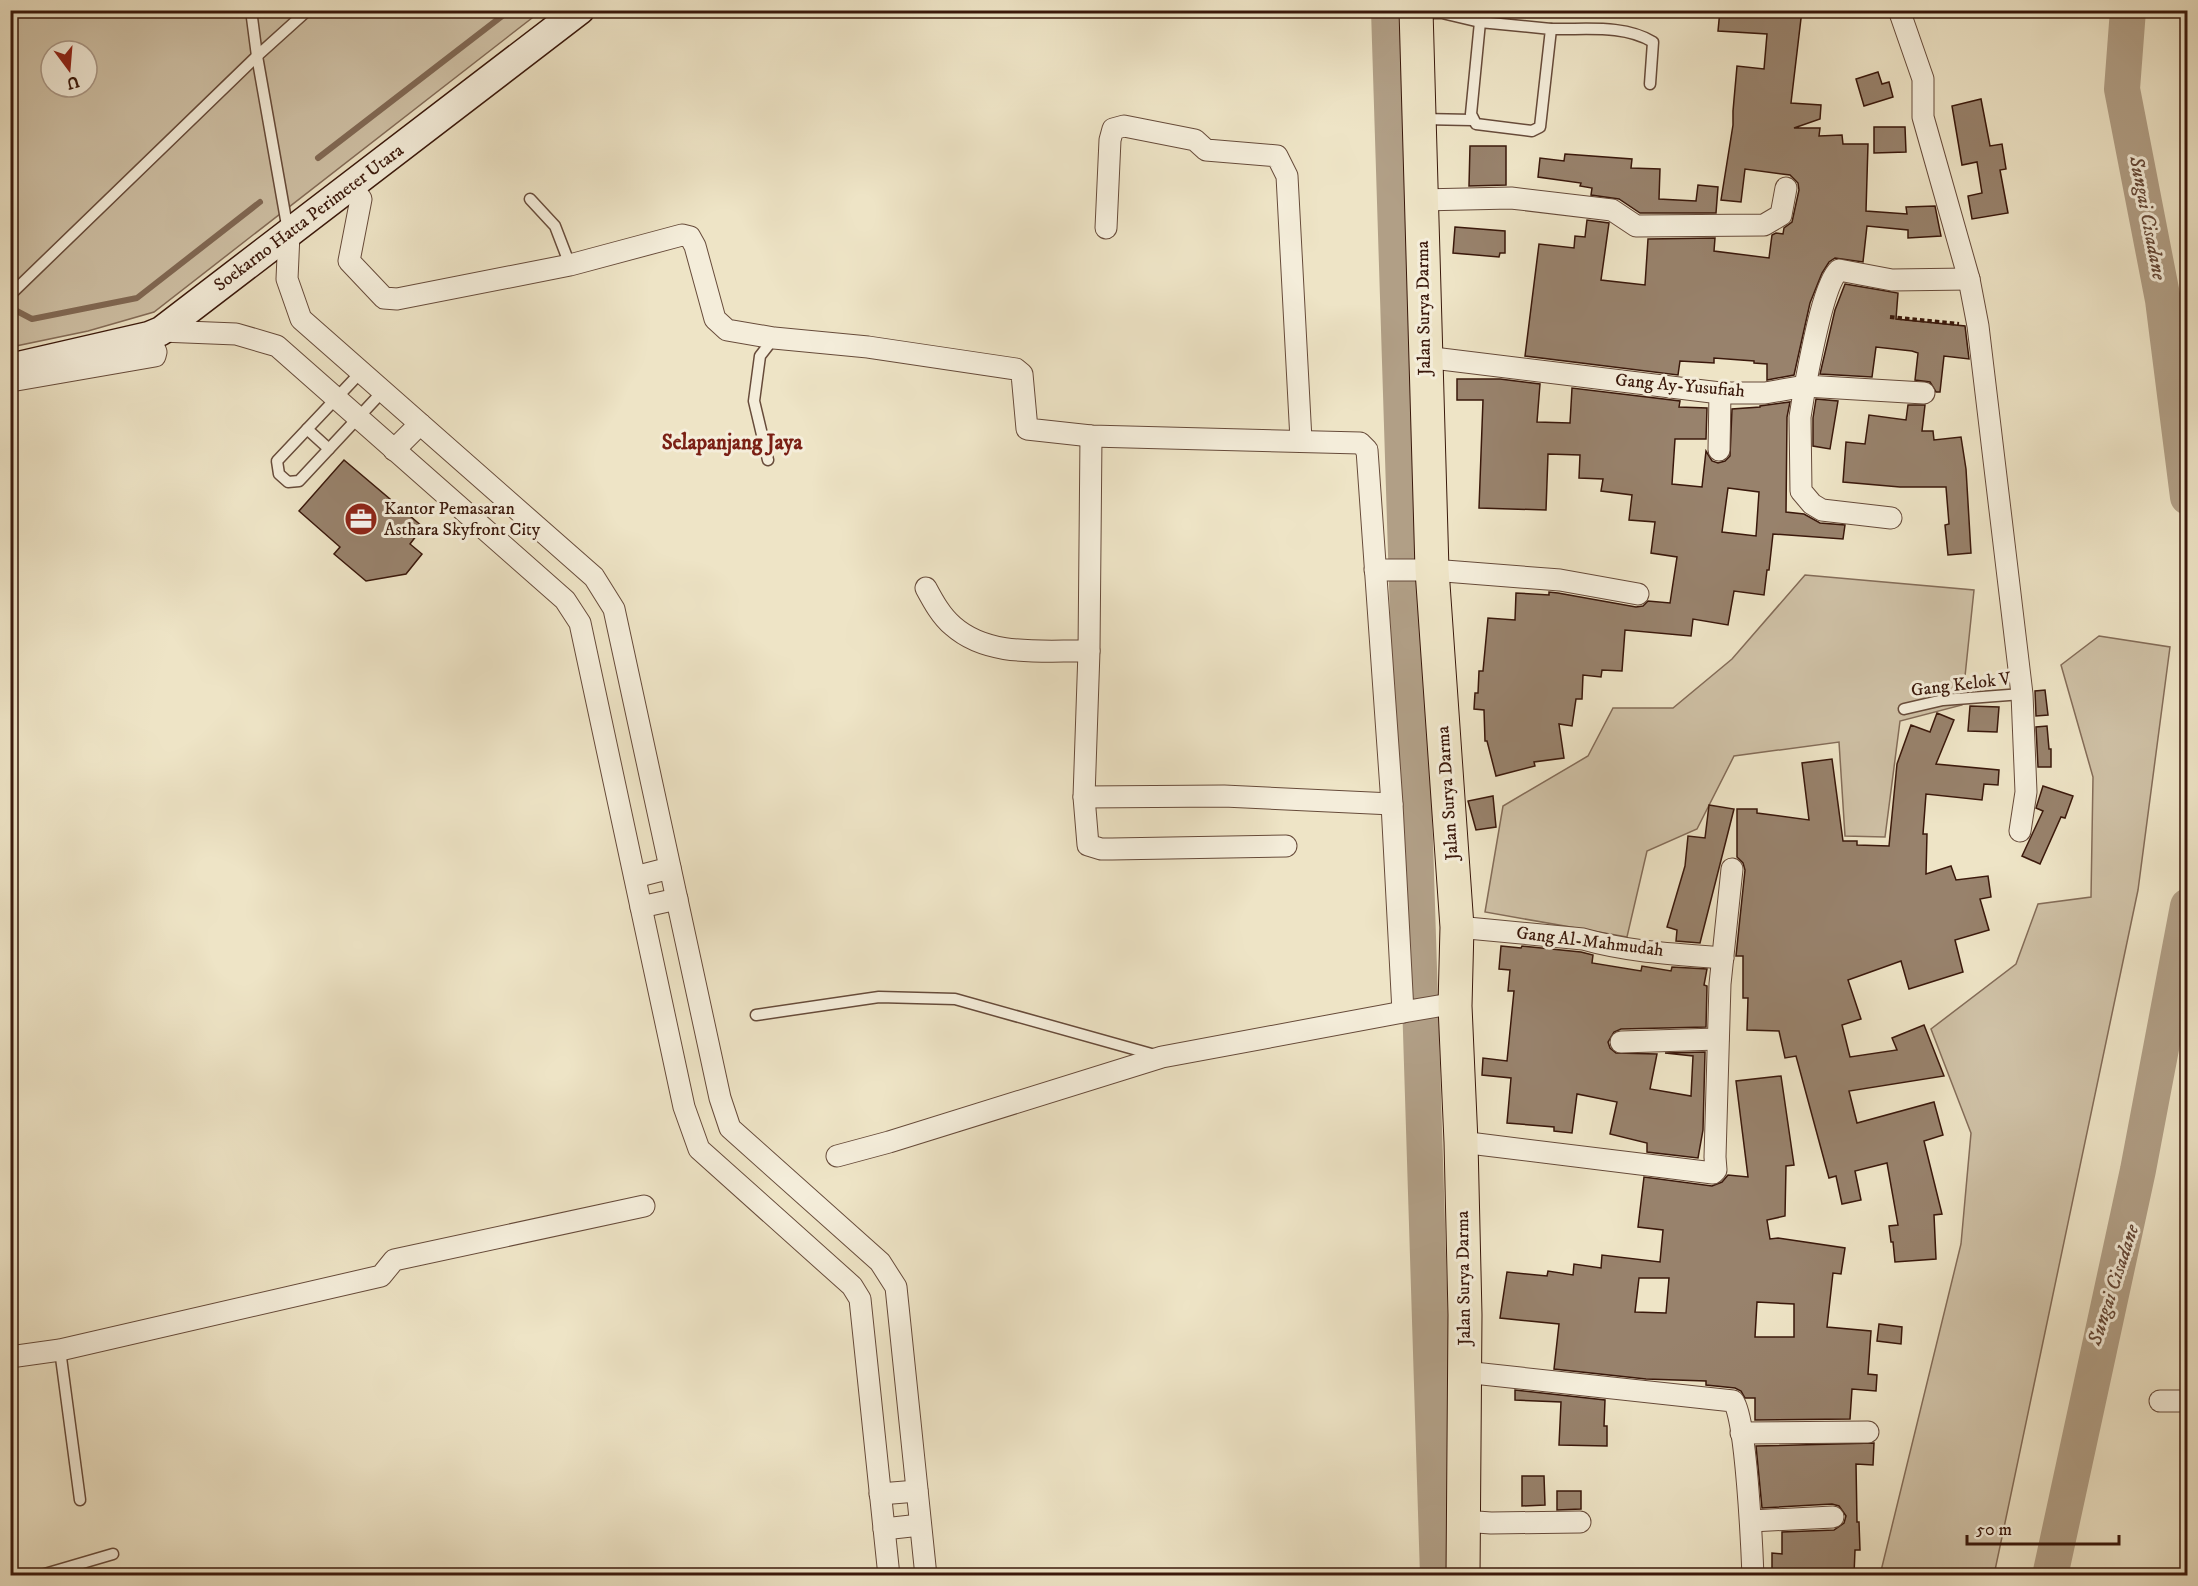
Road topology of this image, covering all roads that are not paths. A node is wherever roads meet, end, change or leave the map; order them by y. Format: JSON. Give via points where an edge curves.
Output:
{"nodes":[{"id":1,"x":251,"y":10,"type":"edge"},
{"id":2,"x":308,"y":10,"type":"edge"},
{"id":3,"x":580,"y":10,"type":"edge"},
{"id":4,"x":1899,"y":10,"type":"edge"},
{"id":5,"x":1416,"y":12,"type":"edge"},
{"id":6,"x":1480,"y":22,"type":"junction"},
{"id":7,"x":1551,"y":29,"type":"junction"},
{"id":8,"x":257,"y":56,"type":"junction"},
{"id":9,"x":1650,"y":84,"type":"dead end"},
{"id":10,"x":1419,"y":119,"type":"junction"},
{"id":11,"x":1472,"y":120,"type":"junction"},
{"id":12,"x":351,"y":186,"type":"junction"},
{"id":13,"x":1786,"y":188,"type":"dead end"},
{"id":14,"x":530,"y":199,"type":"dead end"},
{"id":15,"x":1421,"y":200,"type":"junction"},
{"id":16,"x":1106,"y":228,"type":"dead end"},
{"id":17,"x":289,"y":234,"type":"junction"},
{"id":18,"x":570,"y":265,"type":"junction"},
{"id":19,"x":1969,"y":279,"type":"junction"},
{"id":20,"x":10,"y":295,"type":"edge"},
{"id":21,"x":155,"y":334,"type":"junction"},
{"id":22,"x":774,"y":338,"type":"junction"},
{"id":23,"x":1425,"y":357,"type":"junction"},
{"id":24,"x":10,"y":368,"type":"edge"},
{"id":25,"x":361,"y":372,"type":"junction"},
{"id":26,"x":10,"y":381,"type":"edge"},
{"id":27,"x":1805,"y":386,"type":"junction"},
{"id":28,"x":383,"y":391,"type":"junction"},
{"id":29,"x":1720,"y":393,"type":"junction"},
{"id":30,"x":1924,"y":393,"type":"dead end"},
{"id":31,"x":336,"y":399,"type":"junction"},
{"id":32,"x":358,"y":418,"type":"junction"},
{"id":33,"x":420,"y":424,"type":"junction"},
{"id":34,"x":307,"y":429,"type":"junction"},
{"id":35,"x":1091,"y":436,"type":"junction"},
{"id":36,"x":1301,"y":440,"type":"junction"},
{"id":37,"x":329,"y":449,"type":"junction"},
{"id":38,"x":394,"y":450,"type":"junction"},
{"id":39,"x":1719,"y":450,"type":"dead end"},
{"id":40,"x":768,"y":460,"type":"dead end"},
{"id":41,"x":1891,"y":518,"type":"dead end"},
{"id":42,"x":1383,"y":570,"type":"junction"},
{"id":43,"x":1425,"y":570,"type":"junction"},
{"id":44,"x":926,"y":588,"type":"dead end"},
{"id":45,"x":1638,"y":594,"type":"dead end"},
{"id":46,"x":1089,"y":651,"type":"junction"},
{"id":47,"x":2022,"y":694,"type":"junction"},
{"id":48,"x":1904,"y":709,"type":"dead end"},
{"id":49,"x":1084,"y":797,"type":"junction"},
{"id":50,"x":1392,"y":804,"type":"junction"},
{"id":51,"x":2020,"y":831,"type":"dead end"},
{"id":52,"x":1286,"y":846,"type":"dead end"},
{"id":53,"x":670,"y":868,"type":"junction"},
{"id":54,"x":1732,"y":869,"type":"dead end"},
{"id":55,"x":634,"y":877,"type":"junction"},
{"id":56,"x":676,"y":899,"type":"junction"},
{"id":57,"x":641,"y":907,"type":"junction"},
{"id":58,"x":1457,"y":927,"type":"junction"},
{"id":59,"x":1722,"y":958,"type":"junction"},
{"id":60,"x":1450,"y":1005,"type":"junction"},
{"id":61,"x":1406,"y":1012,"type":"junction"},
{"id":62,"x":756,"y":1015,"type":"dead end"},
{"id":63,"x":1718,"y":1040,"type":"junction"},
{"id":64,"x":1622,"y":1042,"type":"dead end"},
{"id":65,"x":1162,"y":1057,"type":"junction"},
{"id":66,"x":1461,"y":1142,"type":"junction"},
{"id":67,"x":837,"y":1156,"type":"dead end"},
{"id":68,"x":644,"y":1206,"type":"dead end"},
{"id":69,"x":60,"y":1350,"type":"junction"},
{"id":70,"x":10,"y":1357,"type":"edge"},
{"id":71,"x":1464,"y":1372,"type":"junction"},
{"id":72,"x":2160,"y":1401,"type":"dead end"},
{"id":73,"x":2187,"y":1401,"type":"edge"},
{"id":74,"x":1868,"y":1432,"type":"dead end"},
{"id":75,"x":1741,"y":1433,"type":"junction"},
{"id":76,"x":917,"y":1491,"type":"junction"},
{"id":77,"x":880,"y":1494,"type":"junction"},
{"id":78,"x":80,"y":1500,"type":"dead end"},
{"id":79,"x":1833,"y":1517,"type":"dead end"},
{"id":80,"x":1463,"y":1521,"type":"junction"},
{"id":81,"x":1751,"y":1521,"type":"junction"},
{"id":82,"x":1580,"y":1522,"type":"dead end"},
{"id":83,"x":921,"y":1525,"type":"junction"},
{"id":84,"x":884,"y":1529,"type":"junction"},
{"id":85,"x":113,"y":1554,"type":"dead end"},
{"id":86,"x":38,"y":1575,"type":"edge"},
{"id":87,"x":889,"y":1575,"type":"edge"},
{"id":88,"x":926,"y":1575,"type":"edge"},
{"id":89,"x":1463,"y":1575,"type":"edge"},
{"id":90,"x":1753,"y":1575,"type":"edge"}],
"edges":[{"from":1,"to":8,"type":"lane"},
{"from":2,"to":8,"type":"lane"},
{"from":3,"to":12,"type":"main road","name":"Soekarno Hatta Perimeter Utara"},
{"from":4,"to":19,"type":"street","via":[[1923,79],[1923,117]]},
{"from":5,"to":6,"type":"lane","via":[[1442,13]]},
{"from":5,"to":10,"type":"main road","name":"Jalan Surya Darma"},
{"from":6,"to":7,"type":"lane"},
{"from":6,"to":11,"type":"lane"},
{"from":7,"to":9,"type":"lane","via":[[1625,30],[1642,35],[1653,42]]},
{"from":7,"to":11,"type":"lane","via":[[1540,127],[1521,129],[1476,124]]},
{"from":8,"to":17,"type":"lane"},
{"from":8,"to":20,"type":"lane"},
{"from":10,"to":11,"type":"lane"},
{"from":10,"to":15,"type":"main road","name":"Jalan Surya Darma"},
{"from":12,"to":17,"type":"main road","name":"Soekarno Hatta Perimeter Utara"},
{"from":12,"to":18,"type":"street","via":[[361,199],[349,261],[384,298],[397,299]]},
{"from":13,"to":15,"type":"street","via":[[1781,215],[1764,225],[1636,226],[1612,210],[1510,198]]},
{"from":14,"to":18,"type":"lane","via":[[555,226]]},
{"from":15,"to":23,"type":"main road","name":"Jalan Surya Darma"},
{"from":16,"to":36,"type":"street","via":[[1113,129],[1124,126],[1195,140],[1206,150],[1276,156],[1287,176]]},
{"from":17,"to":21,"type":"main road","name":"Soekarno Hatta Perimeter Utara"},
{"from":17,"to":25,"type":"street","via":[[287,279],[301,319]]},
{"from":18,"to":22,"type":"street","via":[[682,235],[690,237],[715,319],[727,330]]},
{"from":19,"to":27,"type":"street","via":[[1892,280],[1839,270],[1833,275]]},
{"from":19,"to":47,"type":"street"},
{"from":21,"to":24,"type":"main road","name":"Soekarno Hatta Perimeter Utara"},
{"from":21,"to":26,"type":"street","via":[[155,356]]},
{"from":21,"to":31,"type":"street","via":[[236,334],[277,346]]},
{"from":22,"to":35,"type":"street","via":[[868,347],[1016,369],[1022,374],[1027,429]]},
{"from":22,"to":40,"type":"lane","via":[[760,356],[754,400]]},
{"from":23,"to":29,"type":"street","name":"Gang Ay-Yusufiah"},
{"from":23,"to":43,"type":"main road","name":"Jalan Surya Darma"},
{"from":25,"to":28,"type":"street"},
{"from":25,"to":31,"type":"lane"},
{"from":27,"to":29,"type":"street","name":"Gang Ay-Yusufiah","via":[[1765,393]]},
{"from":27,"to":30,"type":"street","name":"Gang Ay-Yusufiah"},
{"from":27,"to":41,"type":"street","via":[[1800,417],[1801,491],[1822,510]]},
{"from":28,"to":32,"type":"lane"},
{"from":28,"to":33,"type":"street"},
{"from":29,"to":39,"type":"street"},
{"from":31,"to":32,"type":"street"},
{"from":31,"to":34,"type":"lane"},
{"from":32,"to":37,"type":"lane"},
{"from":32,"to":38,"type":"street"},
{"from":33,"to":38,"type":"street"},
{"from":33,"to":53,"type":"street","via":[[594,577],[614,609]]},
{"from":34,"to":37,"type":"lane"},
{"from":34,"to":37,"type":"lane","via":[[277,461],[279,474],[288,482],[299,481]]},
{"from":35,"to":36,"type":"street"},
{"from":35,"to":46,"type":"street"},
{"from":36,"to":42,"type":"street","via":[[1360,443],[1367,450]]},
{"from":38,"to":55,"type":"street","via":[[566,600],[580,623]]},
{"from":42,"to":43,"type":"street"},
{"from":42,"to":50,"type":"street"},
{"from":43,"to":45,"type":"street","via":[[1560,580]]},
{"from":43,"to":58,"type":"main road","name":"Jalan Surya Darma"},
{"from":44,"to":46,"type":"street","via":[[952,626],[976,641],[1004,649]]},
{"from":46,"to":49,"type":"street"},
{"from":47,"to":48,"type":"lane","name":"Gang Kelok V","via":[[1943,700]]},
{"from":47,"to":51,"type":"street","via":[[2026,792]]},
{"from":49,"to":50,"type":"street","via":[[1224,796]]},
{"from":49,"to":52,"type":"street","via":[[1088,845],[1101,849]]},
{"from":50,"to":61,"type":"street"},
{"from":53,"to":55,"type":"street"},
{"from":53,"to":56,"type":"street"},
{"from":54,"to":59,"type":"street"},
{"from":55,"to":57,"type":"street"},
{"from":56,"to":57,"type":"street"},
{"from":56,"to":76,"type":"street","via":[[730,1128],[880,1262],[896,1287]]},
{"from":57,"to":77,"type":"street","via":[[684,1107],[699,1149],[852,1286],[860,1299]]},
{"from":58,"to":59,"type":"street","name":"Gang Al-Mahmudah"},
{"from":58,"to":60,"type":"main road","name":"Jalan Surya Darma"},
{"from":59,"to":63,"type":"street"},
{"from":60,"to":61,"type":"street"},
{"from":60,"to":66,"type":"main road","name":"Jalan Surya Darma"},
{"from":61,"to":65,"type":"street"},
{"from":62,"to":65,"type":"lane","via":[[879,997],[955,999]]},
{"from":63,"to":64,"type":"street"},
{"from":63,"to":66,"type":"street","via":[[1713,1173]]},
{"from":65,"to":67,"type":"street"},
{"from":66,"to":71,"type":"main road","name":"Jalan Surya Darma"},
{"from":68,"to":69,"type":"street","via":[[394,1260],[381,1276]]},
{"from":69,"to":70,"type":"street"},
{"from":69,"to":78,"type":"lane"},
{"from":71,"to":75,"type":"street","via":[[1729,1400],[1736,1405]]},
{"from":71,"to":80,"type":"main road","name":"Jalan Surya Darma"},
{"from":72,"to":73,"type":"street"},
{"from":74,"to":75,"type":"street"},
{"from":75,"to":81,"type":"street"},
{"from":76,"to":77,"type":"street"},
{"from":76,"to":83,"type":"street"},
{"from":77,"to":84,"type":"street"},
{"from":79,"to":81,"type":"street"},
{"from":80,"to":82,"type":"street"},
{"from":80,"to":89,"type":"main road","name":"Jalan Surya Darma"},
{"from":81,"to":90,"type":"street"},
{"from":83,"to":84,"type":"street"},
{"from":83,"to":88,"type":"street"},
{"from":84,"to":87,"type":"street"},
{"from":85,"to":86,"type":"lane"}]}
